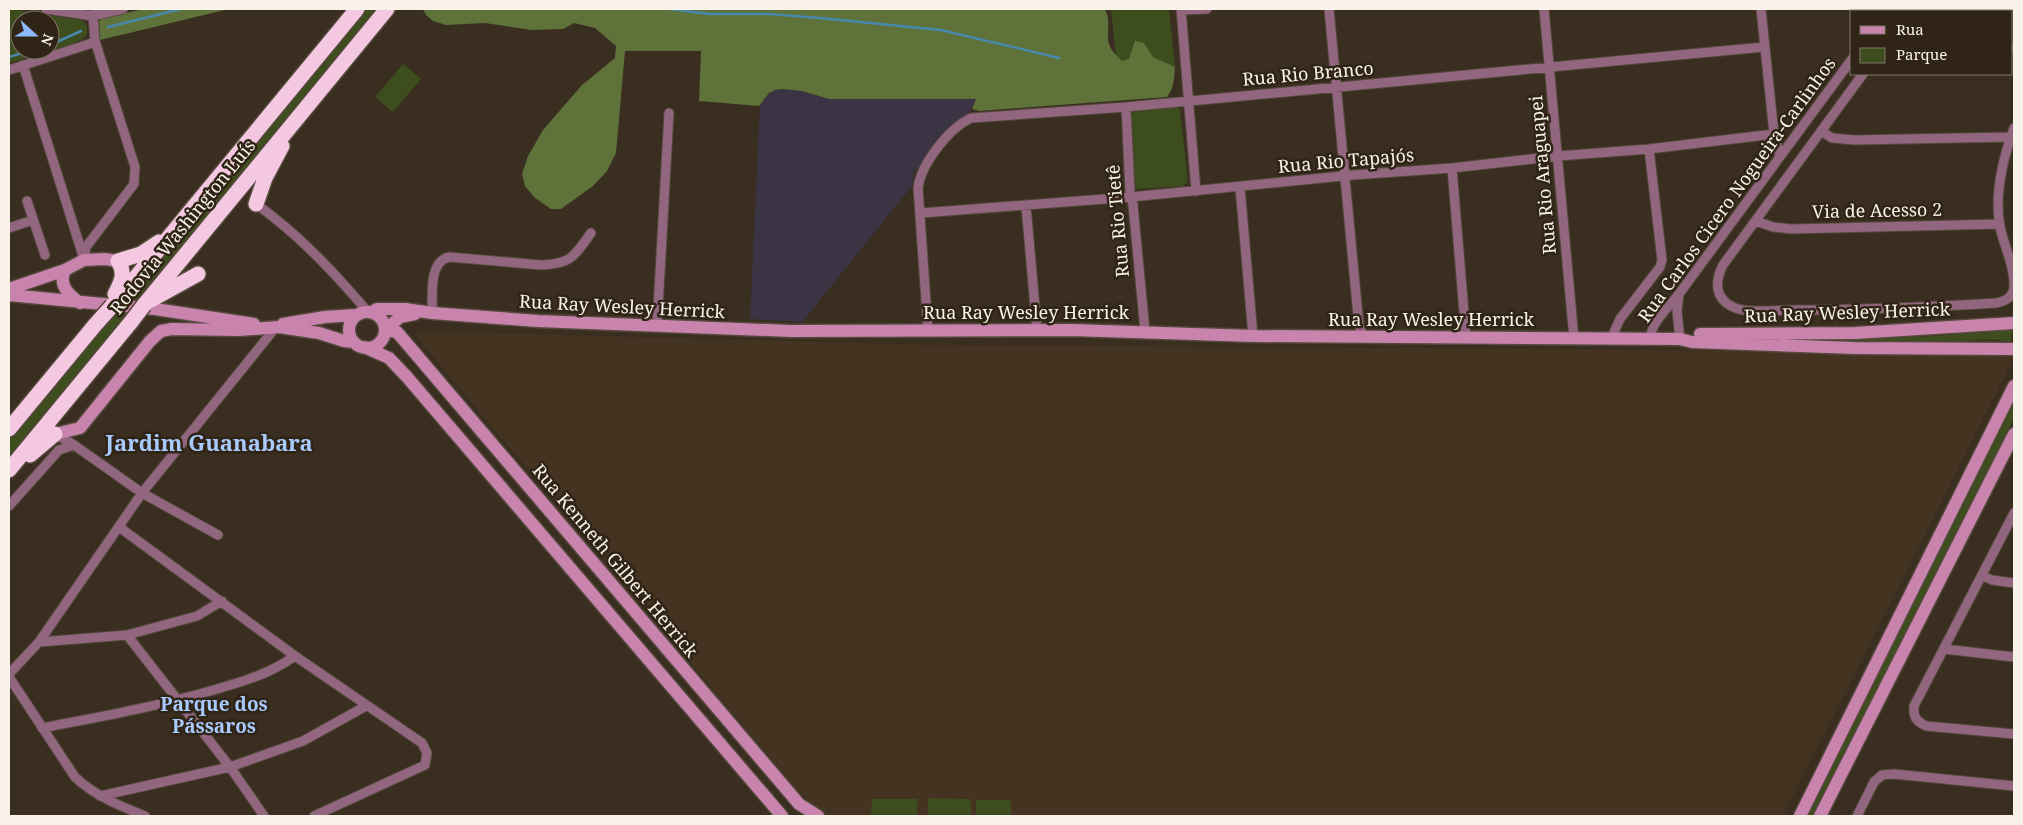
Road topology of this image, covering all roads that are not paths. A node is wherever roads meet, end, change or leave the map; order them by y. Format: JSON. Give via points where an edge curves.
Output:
{"nodes":[{"id":1,"x":46,"y":9,"type":"edge"},
{"id":2,"x":123,"y":9,"type":"edge"},
{"id":3,"x":357,"y":9,"type":"edge"},
{"id":4,"x":387,"y":9,"type":"edge"},
{"id":5,"x":1207,"y":9,"type":"edge"},
{"id":6,"x":1329,"y":9,"type":"edge"},
{"id":7,"x":1544,"y":9,"type":"edge"},
{"id":8,"x":1760,"y":9,"type":"edge"},
{"id":9,"x":1181,"y":10,"type":"edge"},
{"id":10,"x":94,"y":12,"type":"edge"},
{"id":11,"x":95,"y":41,"type":"junction"},
{"id":12,"x":1764,"y":47,"type":"junction"},
{"id":13,"x":1850,"y":62,"type":"edge"},
{"id":14,"x":23,"y":65,"type":"junction"},
{"id":15,"x":1549,"y":68,"type":"junction"},
{"id":16,"x":9,"y":70,"type":"edge"},
{"id":17,"x":1862,"y":75,"type":"edge"},
{"id":18,"x":1336,"y":87,"type":"junction"},
{"id":19,"x":1188,"y":101,"type":"junction"},
{"id":20,"x":309,"y":104,"type":"junction"},
{"id":21,"x":1126,"y":107,"type":"junction"},
{"id":22,"x":669,"y":113,"type":"dead end"},
{"id":23,"x":2014,"y":128,"type":"edge"},
{"id":24,"x":1821,"y":131,"type":"junction"},
{"id":25,"x":1774,"y":134,"type":"junction"},
{"id":26,"x":2011,"y":137,"type":"junction"},
{"id":27,"x":1649,"y":149,"type":"junction"},
{"id":28,"x":1558,"y":156,"type":"junction"},
{"id":29,"x":1780,"y":157,"type":"junction"},
{"id":30,"x":1452,"y":168,"type":"junction"},
{"id":31,"x":1344,"y":176,"type":"junction"},
{"id":32,"x":1240,"y":187,"type":"junction"},
{"id":33,"x":1196,"y":191,"type":"junction"},
{"id":34,"x":1131,"y":197,"type":"junction"},
{"id":35,"x":27,"y":201,"type":"dead end"},
{"id":36,"x":256,"y":204,"type":"joint"},
{"id":37,"x":1026,"y":206,"type":"junction"},
{"id":38,"x":921,"y":213,"type":"junction"},
{"id":39,"x":33,"y":220,"type":"junction"},
{"id":40,"x":1756,"y":220,"type":"junction"},
{"id":41,"x":1999,"y":224,"type":"junction"},
{"id":42,"x":9,"y":228,"type":"edge"},
{"id":43,"x":173,"y":233,"type":"junction"},
{"id":44,"x":591,"y":233,"type":"dead end"},
{"id":45,"x":45,"y":255,"type":"dead end"},
{"id":46,"x":2011,"y":258,"type":"edge"},
{"id":47,"x":84,"y":260,"type":"junction"},
{"id":48,"x":118,"y":261,"type":"junction"},
{"id":49,"x":64,"y":270,"type":"junction"},
{"id":50,"x":198,"y":274,"type":"dead end"},
{"id":51,"x":9,"y":289,"type":"edge"},
{"id":52,"x":1679,"y":294,"type":"junction"},
{"id":53,"x":9,"y":295,"type":"edge"},
{"id":54,"x":80,"y":303,"type":"junction"},
{"id":55,"x":113,"y":304,"type":"junction"},
{"id":56,"x":145,"y":304,"type":"junction"},
{"id":57,"x":365,"y":313,"type":"junction"},
{"id":58,"x":428,"y":313,"type":"junction"},
{"id":59,"x":2014,"y":323,"type":"edge"},
{"id":60,"x":657,"y":326,"type":"junction"},
{"id":61,"x":278,"y":327,"type":"junction"},
{"id":62,"x":385,"y":330,"type":"junction"},
{"id":63,"x":928,"y":330,"type":"junction"},
{"id":64,"x":1037,"y":330,"type":"junction"},
{"id":65,"x":1145,"y":331,"type":"junction"},
{"id":66,"x":1253,"y":336,"type":"junction"},
{"id":67,"x":1364,"y":337,"type":"junction"},
{"id":68,"x":1466,"y":337,"type":"junction"},
{"id":69,"x":1611,"y":338,"type":"junction"},
{"id":70,"x":1574,"y":339,"type":"junction"},
{"id":71,"x":1680,"y":339,"type":"junction"},
{"id":72,"x":1650,"y":340,"type":"junction"},
{"id":73,"x":359,"y":345,"type":"junction"},
{"id":74,"x":2014,"y":348,"type":"edge"},
{"id":75,"x":74,"y":351,"type":"junction"},
{"id":76,"x":2014,"y":386,"type":"edge"},
{"id":77,"x":9,"y":416,"type":"edge"},
{"id":78,"x":9,"y":429,"type":"edge"},
{"id":79,"x":55,"y":434,"type":"junction"},
{"id":80,"x":2014,"y":434,"type":"edge"},
{"id":81,"x":74,"y":445,"type":"junction"},
{"id":82,"x":11,"y":467,"type":"edge"},
{"id":83,"x":142,"y":493,"type":"junction"},
{"id":84,"x":9,"y":506,"type":"edge"},
{"id":85,"x":2014,"y":513,"type":"edge"},
{"id":86,"x":119,"y":527,"type":"junction"},
{"id":87,"x":218,"y":534,"type":"dead end"},
{"id":88,"x":1983,"y":576,"type":"junction"},
{"id":89,"x":2014,"y":583,"type":"edge"},
{"id":90,"x":222,"y":601,"type":"junction"},
{"id":91,"x":127,"y":635,"type":"junction"},
{"id":92,"x":39,"y":642,"type":"junction"},
{"id":93,"x":1944,"y":649,"type":"junction"},
{"id":94,"x":295,"y":656,"type":"junction"},
{"id":95,"x":2014,"y":657,"type":"edge"},
{"id":96,"x":9,"y":675,"type":"edge"},
{"id":97,"x":178,"y":700,"type":"junction"},
{"id":98,"x":366,"y":706,"type":"junction"},
{"id":99,"x":42,"y":728,"type":"junction"},
{"id":100,"x":2014,"y":734,"type":"edge"},
{"id":101,"x":230,"y":767,"type":"junction"},
{"id":102,"x":2014,"y":786,"type":"edge"},
{"id":103,"x":100,"y":796,"type":"junction"},
{"id":104,"x":145,"y":816,"type":"edge"},
{"id":105,"x":264,"y":816,"type":"edge"},
{"id":106,"x":314,"y":816,"type":"edge"},
{"id":107,"x":782,"y":816,"type":"edge"},
{"id":108,"x":818,"y":816,"type":"edge"},
{"id":109,"x":1800,"y":816,"type":"edge"},
{"id":110,"x":1820,"y":816,"type":"edge"},
{"id":111,"x":1856,"y":816,"type":"edge"}],
"edges":[{"from":1,"to":10,"type":"street"},
{"from":2,"to":10,"type":"street"},
{"from":3,"to":43,"type":"highway","name":"Rodovia Washington Luís"},
{"from":4,"to":20,"type":"highway","name":"Rodovia Washington Luís"},
{"from":5,"to":9,"type":"street"},
{"from":6,"to":18,"type":"street"},
{"from":7,"to":15,"type":"street","name":"Rua Rio Araguapei"},
{"from":8,"to":12,"type":"street"},
{"from":9,"to":19,"type":"street"},
{"from":10,"to":11,"type":"street"},
{"from":11,"to":14,"type":"street"},
{"from":11,"to":47,"type":"street","via":[[135,167],[134,184],[86,247]]},
{"from":12,"to":15,"type":"street","name":"Rua Rio Branco"},
{"from":12,"to":25,"type":"street"},
{"from":13,"to":29,"type":"street","name":"Rua Carlos Cicero Nogueira-Carlinhos"},
{"from":14,"to":16,"type":"street"},
{"from":14,"to":47,"type":"street"},
{"from":15,"to":18,"type":"street","name":"Rua Rio Branco"},
{"from":15,"to":28,"type":"street","name":"Rua Rio Araguapei"},
{"from":17,"to":24,"type":"street"},
{"from":18,"to":19,"type":"street","name":"Rua Rio Branco"},
{"from":18,"to":31,"type":"street"},
{"from":19,"to":21,"type":"street","name":"Rua Rio Branco"},
{"from":19,"to":33,"type":"street"},
{"from":20,"to":36,"type":"highway","via":[[285,139]]},
{"from":20,"to":56,"type":"highway","name":"Rodovia Washington Luís"},
{"from":21,"to":34,"type":"street","name":"Rua Rio Tietê"},
{"from":21,"to":38,"type":"street","name":"Rua Rio Branco","via":[[981,116],[962,122],[944,140],[920,177]]},
{"from":22,"to":60,"type":"street"},
{"from":23,"to":26,"type":"street"},
{"from":24,"to":26,"type":"street","via":[[1832,138],[1854,140]]},
{"from":24,"to":40,"type":"street"},
{"from":25,"to":27,"type":"street","name":"Rua Rio Tapajós"},
{"from":25,"to":29,"type":"street"},
{"from":26,"to":41,"type":"street","via":[[2001,175]]},
{"from":27,"to":28,"type":"street","name":"Rua Rio Tapajós"},
{"from":27,"to":69,"type":"street","via":[[1662,260],[1620,319]]},
{"from":28,"to":30,"type":"street","name":"Rua Rio Tapajós"},
{"from":28,"to":70,"type":"street","name":"Rua Rio Araguapei"},
{"from":29,"to":52,"type":"street","name":"Rua Carlos Cicero Nogueira-Carlinhos"},
{"from":30,"to":31,"type":"street","name":"Rua Rio Tapajós"},
{"from":30,"to":68,"type":"street"},
{"from":31,"to":32,"type":"street","name":"Rua Rio Tapajós"},
{"from":31,"to":67,"type":"street","via":[[1359,326]]},
{"from":32,"to":33,"type":"street","name":"Rua Rio Tapajós"},
{"from":32,"to":66,"type":"street"},
{"from":33,"to":34,"type":"street","name":"Rua Rio Tapajós"},
{"from":34,"to":37,"type":"street","name":"Rua Rio Tapajós"},
{"from":34,"to":65,"type":"street","name":"Rua Rio Tietê"},
{"from":35,"to":39,"type":"street"},
{"from":36,"to":57,"type":"street","via":[[282,223],[331,269]]},
{"from":37,"to":38,"type":"street","name":"Rua Rio Tapajós"},
{"from":37,"to":64,"type":"street"},
{"from":38,"to":63,"type":"street","name":"Rua Rio Branco"},
{"from":39,"to":42,"type":"street"},
{"from":39,"to":45,"type":"street"},
{"from":40,"to":41,"type":"street","name":"Via de Acesso 2","via":[[1773,227],[1791,229]]},
{"from":40,"to":46,"type":"street","via":[[1718,276],[1716,286],[1724,302],[1734,308],[1885,310],[1996,303],[2006,301],[2012,295]]},
{"from":41,"to":46,"type":"street"},
{"from":43,"to":48,"type":"highway","via":[[141,254]]},
{"from":43,"to":55,"type":"highway","name":"Rodovia Washington Luís"},
{"from":44,"to":58,"type":"street","via":[[574,255],[556,265],[442,259],[434,272]]},
{"from":47,"to":48,"type":"street"},
{"from":47,"to":49,"type":"street"},
{"from":48,"to":55,"type":"highway","via":[[122,267],[122,278]]},
{"from":49,"to":51,"type":"street"},
{"from":49,"to":54,"type":"street","via":[[63,284]]},
{"from":50,"to":56,"type":"highway"},
{"from":52,"to":71,"type":"street"},
{"from":52,"to":72,"type":"street","name":"Rua Carlos Cicero Nogueira-Carlinhos","via":[[1655,324]]},
{"from":53,"to":54,"type":"street"},
{"from":54,"to":61,"type":"street"},
{"from":55,"to":75,"type":"highway","name":"Rodovia Washington Luís","bridge":true},
{"from":56,"to":82,"type":"highway","name":"Rodovia Washington Luís","bridge":true},
{"from":57,"to":58,"type":"street","name":"Rua Ray Wesley Herrick","via":[[377,309],[405,309]]},
{"from":57,"to":61,"type":"street","name":"Rua Ray Wesley Herrick"},
{"from":57,"to":62,"type":"street","via":[[383,321]]},
{"from":57,"to":73,"type":"street","via":[[349,325],[350,337]]},
{"from":58,"to":60,"type":"street","name":"Rua Ray Wesley Herrick"},
{"from":58,"to":62,"type":"street","via":[[400,317]]},
{"from":59,"to":71,"type":"street","name":"Rua Ray Wesley Herrick","via":[[1856,333],[1694,334]]},
{"from":60,"to":63,"type":"street","name":"Rua Ray Wesley Herrick","via":[[791,331]]},
{"from":61,"to":73,"type":"street","via":[[319,333]]},
{"from":61,"to":79,"type":"street","name":"Rua Ray Wesley Herrick","via":[[161,331],[80,428]]},
{"from":61,"to":83,"type":"street"},
{"from":62,"to":73,"type":"street","via":[[376,345]]},
{"from":62,"to":108,"type":"street","name":"Rua Kenneth Gilbert Herrick","via":[[397,332],[799,804]]},
{"from":63,"to":64,"type":"street","name":"Rua Ray Wesley Herrick"},
{"from":64,"to":65,"type":"street","name":"Rua Ray Wesley Herrick"},
{"from":65,"to":66,"type":"street","name":"Rua Ray Wesley Herrick"},
{"from":66,"to":67,"type":"street","name":"Rua Ray Wesley Herrick"},
{"from":67,"to":68,"type":"street","name":"Rua Ray Wesley Herrick"},
{"from":68,"to":70,"type":"street","name":"Rua Ray Wesley Herrick"},
{"from":69,"to":70,"type":"street","name":"Rua Ray Wesley Herrick"},
{"from":69,"to":72,"type":"street","name":"Rua Ray Wesley Herrick"},
{"from":71,"to":72,"type":"street","name":"Rua Ray Wesley Herrick"},
{"from":71,"to":74,"type":"street","name":"Rua Ray Wesley Herrick","via":[[1854,348]]},
{"from":73,"to":107,"type":"street","via":[[389,358]]},
{"from":75,"to":77,"type":"highway"},
{"from":75,"to":78,"type":"highway","name":"Rodovia Washington Luís"},
{"from":76,"to":109,"type":"street"},
{"from":79,"to":81,"type":"street"},
{"from":79,"to":82,"type":"highway"},
{"from":80,"to":110,"type":"street"},
{"from":81,"to":83,"type":"street"},
{"from":81,"to":84,"type":"street","via":[[60,450]]},
{"from":83,"to":86,"type":"street"},
{"from":83,"to":87,"type":"street"},
{"from":85,"to":88,"type":"street"},
{"from":86,"to":90,"type":"street"},
{"from":86,"to":92,"type":"street"},
{"from":88,"to":89,"type":"street"},
{"from":88,"to":93,"type":"street"},
{"from":90,"to":91,"type":"street","via":[[197,616]]},
{"from":90,"to":94,"type":"street"},
{"from":91,"to":92,"type":"street"},
{"from":91,"to":97,"type":"street"},
{"from":92,"to":96,"type":"street"},
{"from":93,"to":95,"type":"street"},
{"from":93,"to":100,"type":"street","via":[[1914,706],[1917,722],[1926,726]]},
{"from":94,"to":97,"type":"street","via":[[277,669]]},
{"from":94,"to":98,"type":"street"},
{"from":96,"to":99,"type":"street"},
{"from":97,"to":99,"type":"street"},
{"from":97,"to":101,"type":"street"},
{"from":98,"to":101,"type":"street","via":[[304,741]]},
{"from":98,"to":106,"type":"street","via":[[422,743],[427,753],[425,764]]},
{"from":99,"to":103,"type":"street","via":[[75,777]]},
{"from":101,"to":103,"type":"street"},
{"from":101,"to":105,"type":"street"},
{"from":102,"to":111,"type":"street","via":[[1882,775],[1874,782]]},
{"from":103,"to":104,"type":"street"}]}
